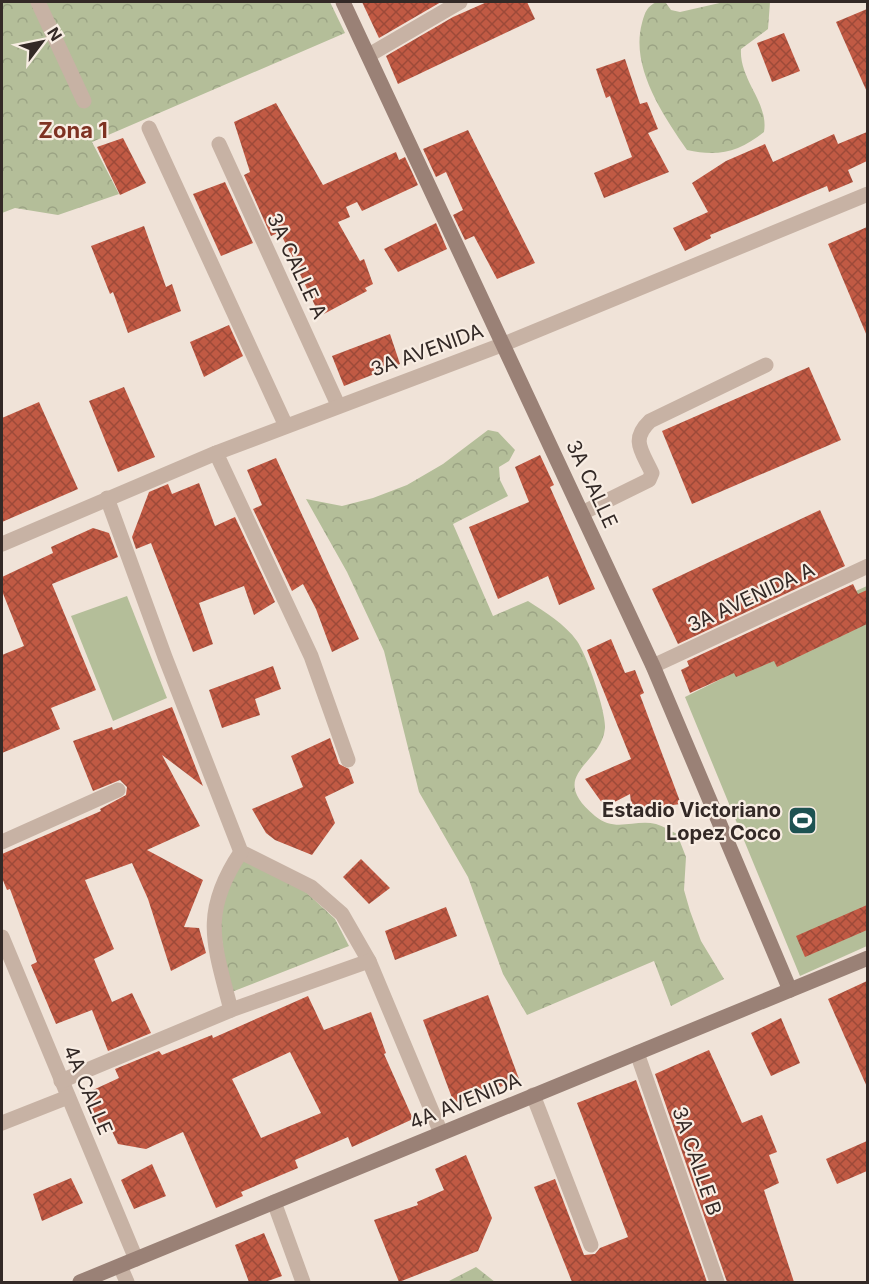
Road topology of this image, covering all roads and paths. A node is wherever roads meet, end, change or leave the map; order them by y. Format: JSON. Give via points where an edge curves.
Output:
{"nodes":[{"id":1,"x":38,"y":2,"type":"edge"},
{"id":2,"x":344,"y":2,"type":"edge"},
{"id":3,"x":460,"y":2,"type":"edge"},
{"id":4,"x":369,"y":55,"type":"junction"},
{"id":5,"x":84,"y":101,"type":"dead end"},
{"id":6,"x":148,"y":128,"type":"dead end"},
{"id":7,"x":219,"y":144,"type":"dead end"},
{"id":8,"x":867,"y":194,"type":"edge"},
{"id":9,"x":504,"y":344,"type":"junction"},
{"id":10,"x":766,"y":365,"type":"dead end"},
{"id":11,"x":338,"y":405,"type":"junction"},
{"id":12,"x":286,"y":426,"type":"junction"},
{"id":13,"x":216,"y":453,"type":"junction"},
{"id":14,"x":107,"y":498,"type":"junction"},
{"id":15,"x":582,"y":513,"type":"junction"},
{"id":16,"x":2,"y":544,"type":"edge"},
{"id":17,"x":867,"y":566,"type":"edge"},
{"id":18,"x":653,"y":666,"type":"junction"},
{"id":19,"x":348,"y":760,"type":"dead end"},
{"id":20,"x":118,"y":790,"type":"dead end"},
{"id":21,"x":2,"y":842,"type":"edge"},
{"id":22,"x":241,"y":852,"type":"junction"},
{"id":23,"x":2,"y":937,"type":"edge"},
{"id":24,"x":867,"y":958,"type":"edge"},
{"id":25,"x":369,"y":961,"type":"junction"},
{"id":26,"x":790,"y":990,"type":"junction"},
{"id":27,"x":231,"y":1010,"type":"junction"},
{"id":28,"x":637,"y":1053,"type":"junction"},
{"id":29,"x":61,"y":1081,"type":"junction"},
{"id":30,"x":533,"y":1095,"type":"junction"},
{"id":31,"x":68,"y":1097,"type":"junction"},
{"id":32,"x":2,"y":1123,"type":"edge"},
{"id":33,"x":441,"y":1133,"type":"junction"},
{"id":34,"x":274,"y":1202,"type":"junction"},
{"id":35,"x":591,"y":1245,"type":"dead end"},
{"id":36,"x":136,"y":1259,"type":"junction"},
{"id":37,"x":120,"y":1266,"type":"junction"},
{"id":38,"x":84,"y":1282,"type":"edge"},
{"id":39,"x":127,"y":1282,"type":"edge"},
{"id":40,"x":303,"y":1282,"type":"edge"},
{"id":41,"x":717,"y":1282,"type":"edge"}],
"edges":[{"from":1,"to":5,"type":"street"},
{"from":2,"to":4,"type":"street","name":"3A CALLE"},
{"from":3,"to":4,"type":"street"},
{"from":4,"to":9,"type":"street","name":"3A CALLE"},
{"from":6,"to":12,"type":"street"},
{"from":7,"to":11,"type":"street","name":"3A CALLE A"},
{"from":8,"to":9,"type":"street","name":"3A AVENIDA"},
{"from":9,"to":11,"type":"street","name":"3A AVENIDA"},
{"from":9,"to":15,"type":"street","name":"3A CALLE"},
{"from":10,"to":15,"type":"street","via":[[650,421],[638,433],[652,473],[649,480]]},
{"from":11,"to":12,"type":"street","name":"3A AVENIDA"},
{"from":12,"to":13,"type":"street","name":"3A AVENIDA"},
{"from":13,"to":14,"type":"street","name":"3A AVENIDA"},
{"from":13,"to":19,"type":"street","via":[[311,656]]},
{"from":14,"to":16,"type":"street","name":"3A AVENIDA"},
{"from":14,"to":22,"type":"street"},
{"from":15,"to":18,"type":"street","name":"3A CALLE"},
{"from":17,"to":18,"type":"street","name":"3A AVENIDA A"},
{"from":18,"to":26,"type":"street","name":"3A CALLE"},
{"from":20,"to":21,"type":"street"},
{"from":22,"to":25,"type":"street","via":[[326,899],[342,914]]},
{"from":22,"to":27,"type":"street","via":[[223,882],[213,930]]},
{"from":23,"to":29,"type":"street","name":"4A CALLE"},
{"from":24,"to":26,"type":"street","name":"4A AVENIDA"},
{"from":25,"to":27,"type":"street"},
{"from":25,"to":33,"type":"street"},
{"from":26,"to":28,"type":"street","name":"4A AVENIDA"},
{"from":27,"to":29,"type":"street"},
{"from":28,"to":30,"type":"street","name":"4A AVENIDA"},
{"from":28,"to":41,"type":"street","name":"3A CALLE B"},
{"from":29,"to":31,"type":"street","name":"4A CALLE"},
{"from":30,"to":33,"type":"street","name":"4A AVENIDA"},
{"from":30,"to":35,"type":"street"},
{"from":31,"to":32,"type":"street"},
{"from":31,"to":36,"type":"street","name":"4A CALLE"},
{"from":33,"to":34,"type":"street","name":"4A AVENIDA"},
{"from":34,"to":36,"type":"street","name":"4A AVENIDA"},
{"from":34,"to":40,"type":"street"},
{"from":36,"to":37,"type":"street","name":"4A AVENIDA"},
{"from":37,"to":38,"type":"street","name":"4A AVENIDA"},
{"from":37,"to":39,"type":"street"}]}
